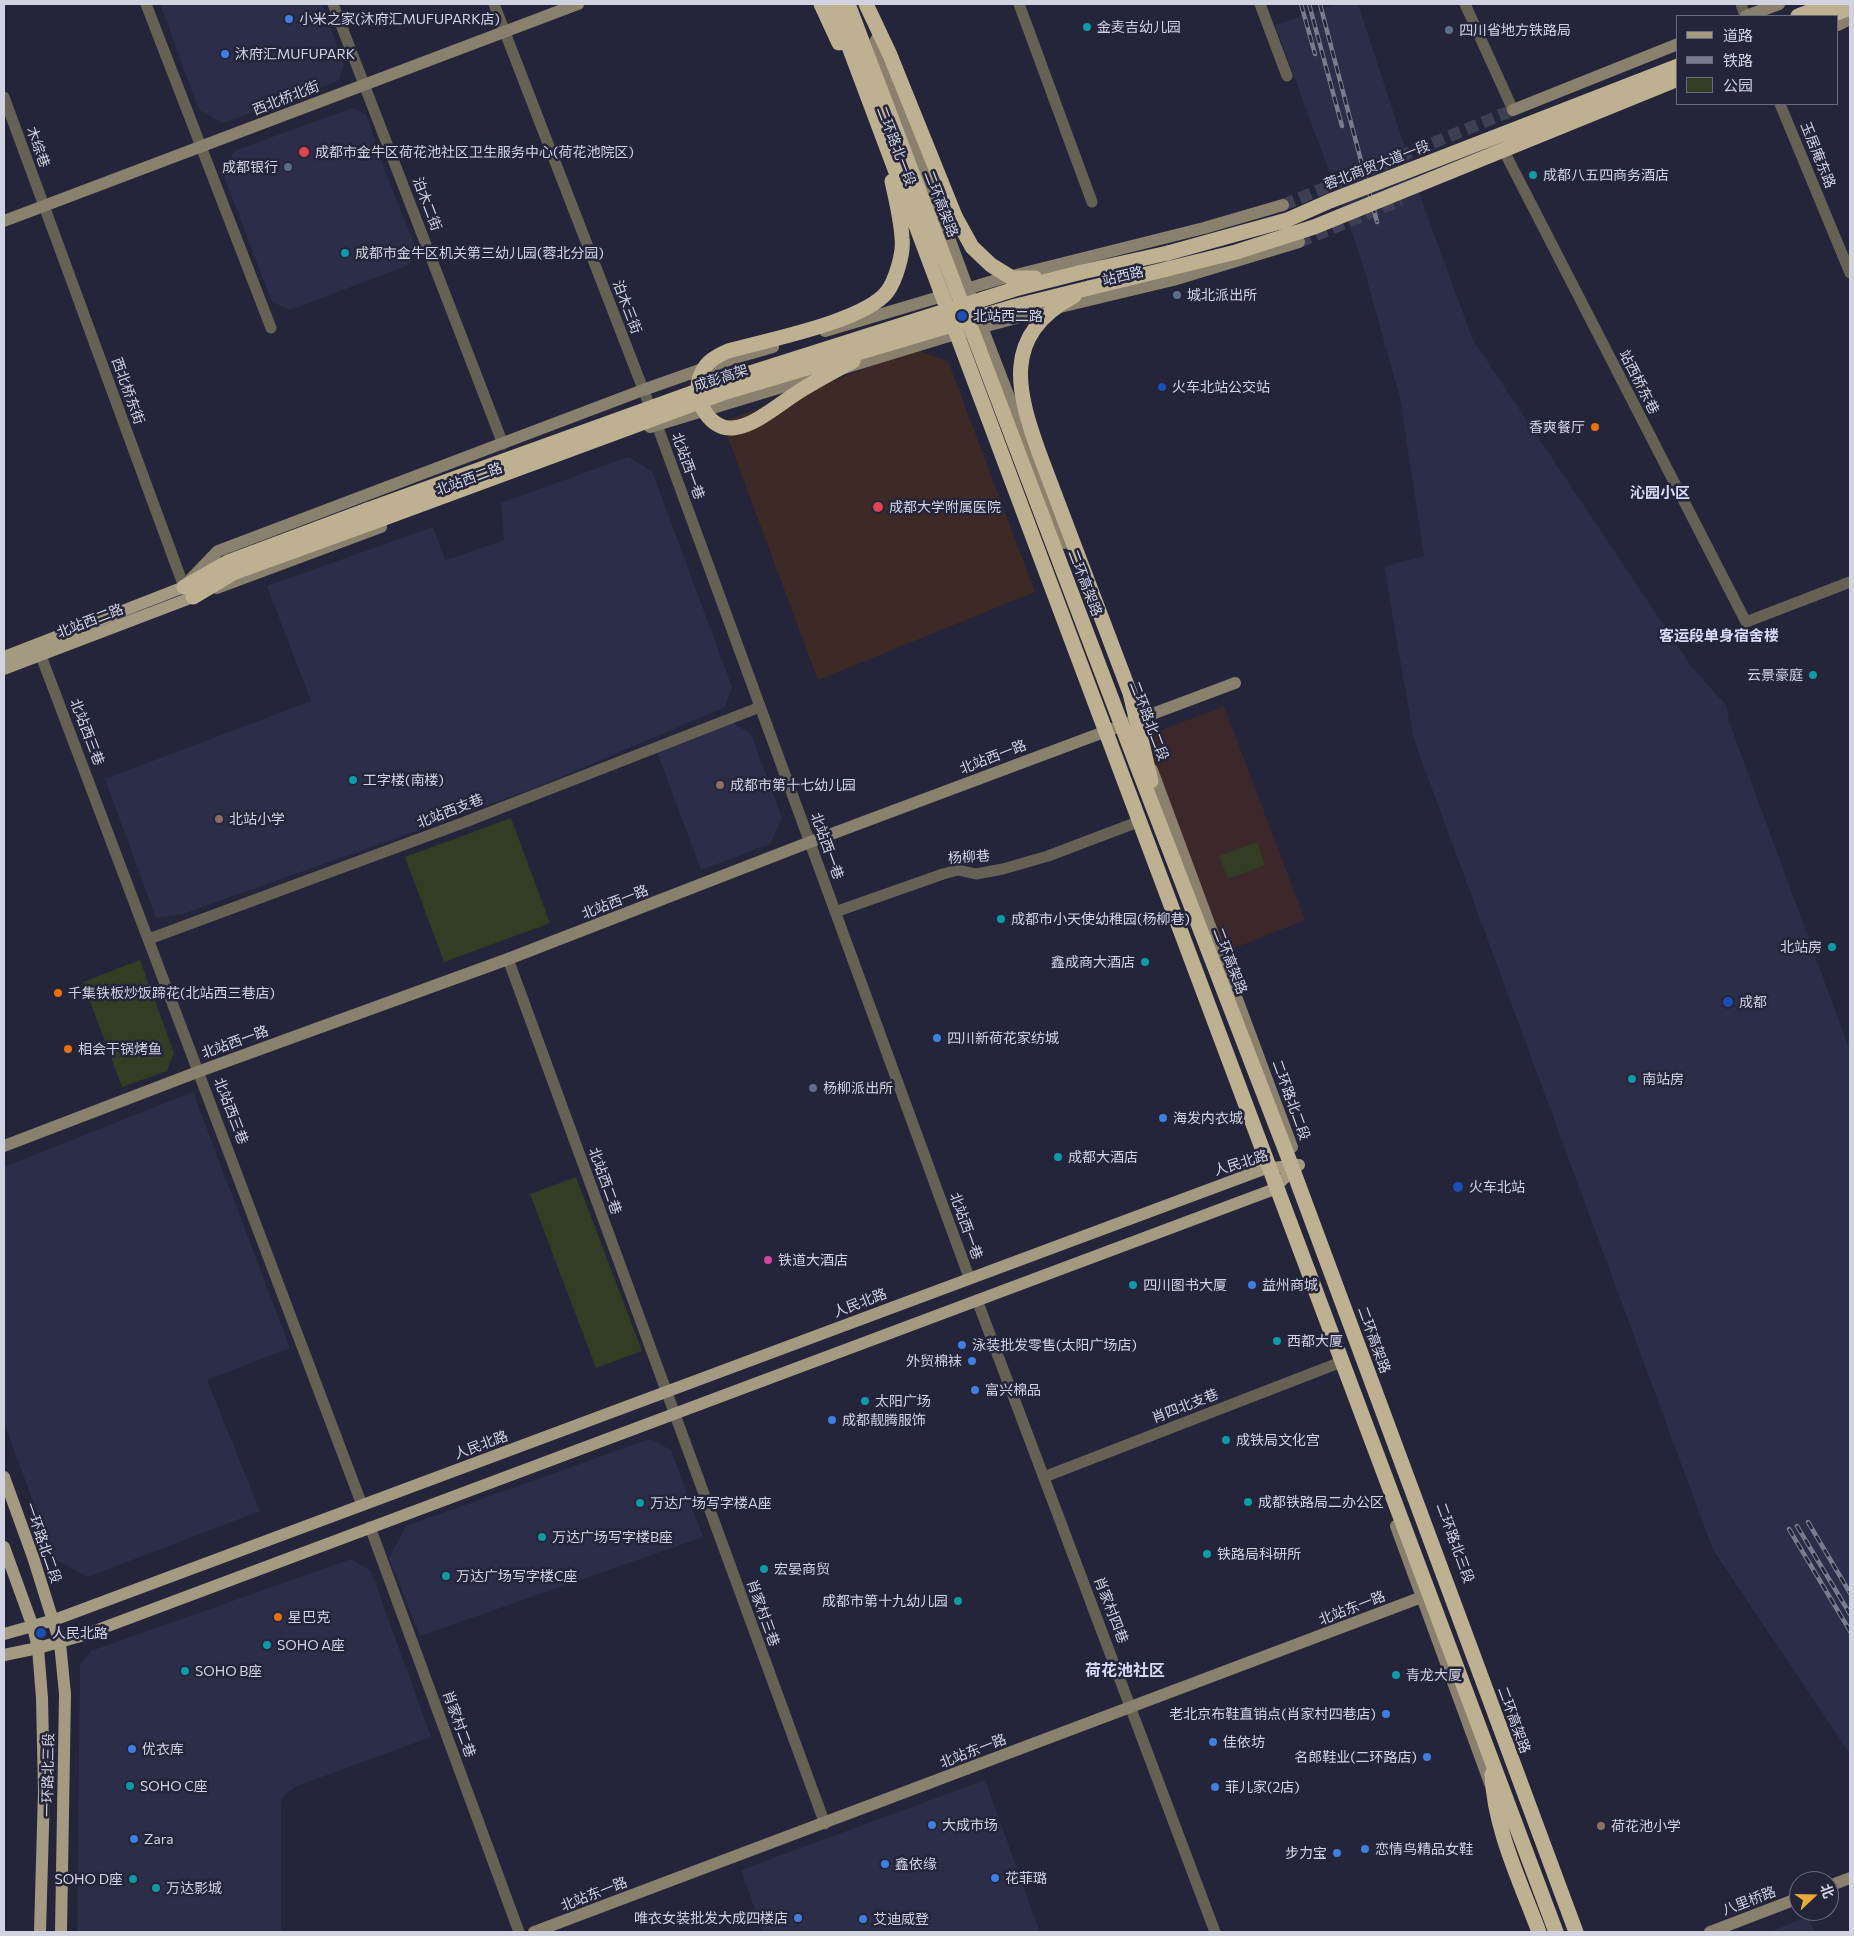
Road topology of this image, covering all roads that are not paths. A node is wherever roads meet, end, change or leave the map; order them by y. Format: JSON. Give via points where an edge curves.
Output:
{"nodes":[{"id":1,"x":146,"y":4,"type":"edge"},
{"id":2,"x":333,"y":4,"type":"edge"},
{"id":3,"x":494,"y":4,"type":"edge"},
{"id":4,"x":578,"y":4,"type":"edge"},
{"id":5,"x":821,"y":4,"type":"edge"},
{"id":6,"x":826,"y":4,"type":"edge"},
{"id":7,"x":833,"y":4,"type":"edge"},
{"id":8,"x":848,"y":4,"type":"edge"},
{"id":9,"x":864,"y":4,"type":"edge"},
{"id":10,"x":1019,"y":4,"type":"edge"},
{"id":11,"x":1260,"y":4,"type":"edge"},
{"id":12,"x":1465,"y":4,"type":"edge"},
{"id":13,"x":1779,"y":4,"type":"edge"},
{"id":14,"x":1829,"y":4,"type":"edge"},
{"id":15,"x":1850,"y":8,"type":"edge"},
{"id":16,"x":1748,"y":15,"type":"edge"},
{"id":17,"x":1801,"y":15,"type":"edge"},
{"id":18,"x":1832,"y":15,"type":"edge"},
{"id":19,"x":505,"y":32,"type":"junction"},
{"id":20,"x":1676,"y":45,"type":"edge"},
{"id":21,"x":1676,"y":67,"type":"edge"},
{"id":22,"x":1287,"y":76,"type":"dead end"},
{"id":23,"x":1676,"y":80,"type":"edge"},
{"id":24,"x":364,"y":85,"type":"junction"},
{"id":25,"x":1676,"y":87,"type":"edge"},
{"id":26,"x":4,"y":97,"type":"edge"},
{"id":27,"x":869,"y":99,"type":"junction"},
{"id":28,"x":1780,"y":105,"type":"edge"},
{"id":29,"x":1513,"y":110,"type":"joint"},
{"id":30,"x":876,"y":117,"type":"junction"},
{"id":31,"x":201,"y":146,"type":"junction"},
{"id":32,"x":1506,"y":155,"type":"joint"},
{"id":33,"x":1092,"y":202,"type":"dead end"},
{"id":34,"x":1283,"y":205,"type":"tunnel mouth"},
{"id":35,"x":44,"y":206,"type":"junction"},
{"id":36,"x":4,"y":221,"type":"edge"},
{"id":37,"x":1299,"y":242,"type":"tunnel mouth"},
{"id":38,"x":1082,"y":272,"type":"junction"},
{"id":39,"x":1850,"y":273,"type":"edge"},
{"id":40,"x":968,"y":288,"type":"junction"},
{"id":41,"x":1089,"y":288,"type":"junction"},
{"id":42,"x":938,"y":299,"type":"junction"},
{"id":43,"x":271,"y":328,"type":"dead end"},
{"id":44,"x":982,"y":328,"type":"junction"},
{"id":45,"x":952,"y":336,"type":"junction"},
{"id":46,"x":878,"y":347,"type":"junction"},
{"id":47,"x":643,"y":390,"type":"junction"},
{"id":48,"x":657,"y":425,"type":"junction"},
{"id":49,"x":503,"y":444,"type":"junction"},
{"id":50,"x":369,"y":516,"type":"junction"},
{"id":51,"x":1850,"y":582,"type":"edge"},
{"id":52,"x":189,"y":592,"type":"junction"},
{"id":53,"x":39,"y":650,"type":"junction"},
{"id":54,"x":4,"y":657,"type":"edge"},
{"id":55,"x":4,"y":669,"type":"edge"},
{"id":56,"x":1235,"y":683,"type":"dead end"},
{"id":57,"x":760,"y":707,"type":"junction"},
{"id":58,"x":1134,"y":721,"type":"junction"},
{"id":59,"x":1101,"y":733,"type":"junction"},
{"id":60,"x":1134,"y":823,"type":"junction"},
{"id":61,"x":1165,"y":838,"type":"junction"},
{"id":62,"x":810,"y":842,"type":"junction"},
{"id":63,"x":835,"y":912,"type":"junction"},
{"id":64,"x":149,"y":939,"type":"junction"},
{"id":65,"x":508,"y":959,"type":"junction"},
{"id":66,"x":200,"y":1071,"type":"junction"},
{"id":67,"x":4,"y":1146,"type":"edge"},
{"id":68,"x":1299,"y":1165,"type":"junction"},
{"id":69,"x":1264,"y":1169,"type":"junction"},
{"id":70,"x":1272,"y":1190,"type":"junction"},
{"id":71,"x":969,"y":1277,"type":"junction"},
{"id":72,"x":977,"y":1300,"type":"junction"},
{"id":73,"x":1336,"y":1364,"type":"junction"},
{"id":74,"x":667,"y":1392,"type":"junction"},
{"id":75,"x":674,"y":1412,"type":"junction"},
{"id":76,"x":4,"y":1477,"type":"edge"},
{"id":77,"x":1044,"y":1477,"type":"junction"},
{"id":78,"x":362,"y":1505,"type":"junction"},
{"id":79,"x":370,"y":1527,"type":"junction"},
{"id":80,"x":4,"y":1547,"type":"edge"},
{"id":81,"x":1422,"y":1597,"type":"junction"},
{"id":82,"x":54,"y":1620,"type":"junction"},
{"id":83,"x":33,"y":1627,"type":"junction"},
{"id":84,"x":4,"y":1634,"type":"edge"},
{"id":85,"x":60,"y":1643,"type":"junction"},
{"id":86,"x":38,"y":1648,"type":"junction"},
{"id":87,"x":4,"y":1655,"type":"edge"},
{"id":88,"x":1132,"y":1708,"type":"junction"},
{"id":89,"x":1491,"y":1760,"type":"junction"},
{"id":90,"x":825,"y":1824,"type":"junction"},
{"id":91,"x":1789,"y":1902,"type":"edge"},
{"id":92,"x":40,"y":1932,"type":"edge"},
{"id":93,"x":61,"y":1932,"type":"edge"},
{"id":94,"x":519,"y":1932,"type":"edge"},
{"id":95,"x":534,"y":1932,"type":"edge"},
{"id":96,"x":1215,"y":1932,"type":"edge"},
{"id":97,"x":1538,"y":1932,"type":"edge"},
{"id":98,"x":1547,"y":1932,"type":"edge"},
{"id":99,"x":1556,"y":1932,"type":"edge"},
{"id":100,"x":1576,"y":1932,"type":"edge"},
{"id":101,"x":1583,"y":1932,"type":"edge"},
{"id":102,"x":1710,"y":1932,"type":"edge"}],
"edges":[{"from":1,"to":31,"type":"street"},
{"from":2,"to":24,"type":"street","name":"泊木二街"},
{"from":3,"to":19,"type":"street","name":"泊木三街"},
{"from":4,"to":19,"type":"main road","name":"西北桥北街"},
{"from":5,"to":27,"type":"highway","bridge":true},
{"from":6,"to":42,"type":"main road","name":"二环路北一段"},
{"from":7,"to":27,"type":"highway","bridge":true},
{"from":8,"to":61,"type":"highway","name":"二环高架路","bridge":true},
{"from":9,"to":38,"type":"highway","bridge":true,"via":[[890,55],[955,216],[972,247],[991,265],[1012,278]]},
{"from":9,"to":40,"type":"main road","name":"二环路北一段"},
{"from":10,"to":33,"type":"street"},
{"from":11,"to":22,"type":"street"},
{"from":12,"to":29,"type":"street"},
{"from":13,"to":16,"type":"main road"},
{"from":14,"to":17,"type":"highway"},
{"from":15,"to":18,"type":"highway"},
{"from":19,"to":24,"type":"main road","name":"西北桥北街"},
{"from":19,"to":47,"type":"street","name":"泊木三街"},
{"from":20,"to":29,"type":"main road"},
{"from":21,"to":38,"type":"highway","name":"蓉北商贸大道一段","bridge":true,"via":[[1287,220],[1168,253]]},
{"from":23,"to":41,"type":"highway","bridge":true,"via":[[1314,227],[1236,252]]},
{"from":24,"to":31,"type":"main road","name":"西北桥北街"},
{"from":24,"to":49,"type":"street","name":"泊木二街"},
{"from":25,"to":32,"type":"main road"},
{"from":26,"to":35,"type":"street","name":"木综巷"},
{"from":27,"to":30,"type":"highway","bridge":true},
{"from":28,"to":39,"type":"street","name":"玉居庵东路"},
{"from":30,"to":46,"type":"highway","bridge":true,"via":[[903,239],[898,267],[887,292],[845,319],[728,350],[711,359],[701,373],[698,390],[702,409],[717,425],[733,428],[749,423],[805,387]]},
{"from":30,"to":89,"type":"highway","bridge":true},
{"from":31,"to":35,"type":"main road","name":"西北桥北街"},
{"from":31,"to":43,"type":"street"},
{"from":32,"to":51,"type":"street","name":"站西桥东巷","via":[[1746,622]]},
{"from":34,"to":40,"type":"main road","name":"站西路"},
{"from":35,"to":36,"type":"main road","name":"西北桥北街"},
{"from":35,"to":52,"type":"street","name":"西北桥东街"},
{"from":37,"to":44,"type":"main road","name":"站西路","via":[[1173,280]]},
{"from":38,"to":50,"type":"highway","name":"成彭高架","bridge":true,"via":[[1015,289],[725,381]]},
{"from":40,"to":42,"type":"main road","name":"站西路"},
{"from":40,"to":44,"type":"main road","name":"二环路北二段"},
{"from":41,"to":46,"type":"highway","name":"成彭高架","bridge":true},
{"from":41,"to":61,"type":"highway","bridge":true,"via":[[1064,301],[1029,337],[1020,359],[1020,389],[1034,440],[1130,693]]},
{"from":42,"to":45,"type":"main road"},
{"from":42,"to":47,"type":"main road","name":"北站西二路","via":[[731,359]]},
{"from":44,"to":45,"type":"main road","name":"站西路"},
{"from":44,"to":58,"type":"main road","name":"二环路北二段"},
{"from":45,"to":48,"type":"main road","name":"北站西二路"},
{"from":45,"to":59,"type":"main road"},
{"from":46,"to":50,"type":"highway","name":"成彭高架","bridge":true,"via":[[726,392]]},
{"from":47,"to":48,"type":"street","name":"泊木三街"},
{"from":47,"to":49,"type":"main road","name":"北站西二路"},
{"from":48,"to":52,"type":"main road","name":"北站西二路"},
{"from":48,"to":57,"type":"street","name":"北站西一巷"},
{"from":49,"to":52,"type":"main road","name":"北站西二路","via":[[218,551]]},
{"from":50,"to":52,"type":"highway"},
{"from":52,"to":53,"type":"main road","name":"北站西二路"},
{"from":53,"to":54,"type":"main road","name":"北站西二路"},
{"from":53,"to":55,"type":"main road","name":"北站西二路"},
{"from":53,"to":64,"type":"street","name":"北站西三巷"},
{"from":56,"to":58,"type":"main road","name":"北站西一路"},
{"from":57,"to":62,"type":"street","name":"北站西一巷"},
{"from":57,"to":64,"type":"street","name":"北站西支巷","via":[[465,822]]},
{"from":58,"to":59,"type":"main road","name":"北站西一路"},
{"from":58,"to":68,"type":"main road","name":"二环路北二段"},
{"from":59,"to":60,"type":"main road"},
{"from":59,"to":62,"type":"main road","name":"北站西一路"},
{"from":60,"to":63,"type":"street","name":"杨柳巷","via":[[1048,856],[976,874],[958,870]]},
{"from":60,"to":69,"type":"main road"},
{"from":61,"to":100,"type":"highway","name":"二环高架路","bridge":true,"via":[[1290,1162]]},
{"from":62,"to":63,"type":"street","name":"北站西一巷"},
{"from":62,"to":65,"type":"main road","name":"北站西一路"},
{"from":63,"to":71,"type":"street","name":"北站西一巷"},
{"from":64,"to":66,"type":"street","name":"北站西三巷"},
{"from":65,"to":66,"type":"main road","name":"北站西一路"},
{"from":65,"to":74,"type":"street","name":"北站西二巷"},
{"from":66,"to":67,"type":"main road","name":"北站西一路"},
{"from":66,"to":78,"type":"street","name":"北站西三巷"},
{"from":68,"to":69,"type":"main road","name":"人民北路"},
{"from":68,"to":70,"type":"main road"},
{"from":68,"to":101,"type":"main road","name":"二环路北三段"},
{"from":69,"to":70,"type":"main road"},
{"from":69,"to":71,"type":"main road","name":"人民北路"},
{"from":70,"to":72,"type":"main road"},
{"from":70,"to":73,"type":"main road"},
{"from":71,"to":74,"type":"main road","name":"人民北路"},
{"from":72,"to":75,"type":"main road"},
{"from":72,"to":77,"type":"street","name":"肖家村四巷"},
{"from":73,"to":77,"type":"street","name":"肖四北支巷"},
{"from":73,"to":81,"type":"main road"},
{"from":74,"to":75,"type":"street","name":"北站西二巷"},
{"from":74,"to":78,"type":"main road","name":"人民北路"},
{"from":75,"to":79,"type":"main road"},
{"from":75,"to":90,"type":"street","name":"肖家村三巷"},
{"from":76,"to":82,"type":"main road","name":"一环路北二段"},
{"from":77,"to":88,"type":"street","name":"肖家村四巷"},
{"from":78,"to":82,"type":"main road","name":"人民北路"},
{"from":79,"to":85,"type":"main road"},
{"from":79,"to":94,"type":"street","name":"肖家村二巷"},
{"from":80,"to":83,"type":"main road"},
{"from":81,"to":88,"type":"main road","name":"北站东一路"},
{"from":81,"to":98,"type":"main road"},
{"from":82,"to":83,"type":"main road","name":"人民北路"},
{"from":82,"to":85,"type":"main road","name":"一环路北三段"},
{"from":83,"to":84,"type":"main road","name":"人民北路"},
{"from":83,"to":86,"type":"main road","name":"一环路北三段"},
{"from":85,"to":86,"type":"main road"},
{"from":85,"to":93,"type":"main road","name":"一环路北三段","via":[[65,1694]]},
{"from":86,"to":87,"type":"main road"},
{"from":86,"to":92,"type":"main road","name":"一环路北三段","via":[[44,1791]]},
{"from":88,"to":90,"type":"main road","name":"北站东一路"},
{"from":88,"to":96,"type":"street","name":"肖家村四巷"},
{"from":89,"to":97,"type":"highway","bridge":true,"via":[[1493,1798]]},
{"from":89,"to":99,"type":"highway","bridge":true},
{"from":90,"to":95,"type":"main road","name":"北站东一路"},
{"from":91,"to":102,"type":"main road","name":"八里桥路"}]}
